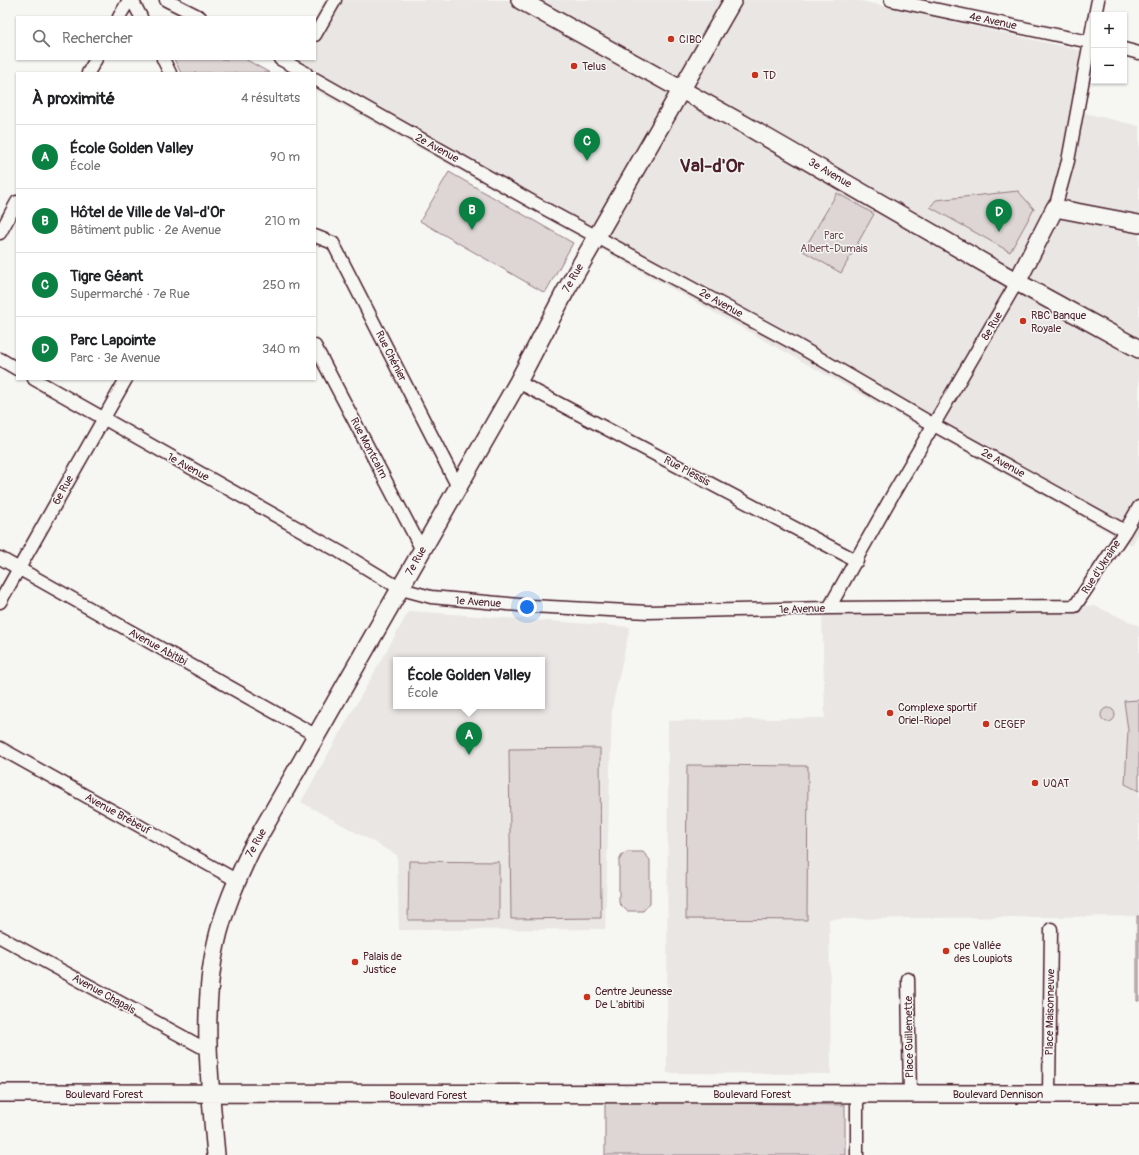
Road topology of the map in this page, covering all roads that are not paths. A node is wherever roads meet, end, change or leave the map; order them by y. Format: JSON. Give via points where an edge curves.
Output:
{"nodes":[{"id":1,"x":130,"y":0,"type":"edge"},
{"id":2,"x":166,"y":0,"type":"edge"},
{"id":3,"x":335,"y":0,"type":"edge"},
{"id":4,"x":520,"y":0,"type":"edge"},
{"id":5,"x":733,"y":0,"type":"edge"},
{"id":6,"x":891,"y":0,"type":"edge"},
{"id":7,"x":1098,"y":0,"type":"edge"},
{"id":8,"x":1096,"y":12,"type":"edge"},
{"id":9,"x":120,"y":16,"type":"edge"},
{"id":10,"x":140,"y":16,"type":"edge"},
{"id":11,"x":198,"y":16,"type":"edge"},
{"id":12,"x":316,"y":33,"type":"edge"},
{"id":13,"x":1091,"y":42,"type":"edge"},
{"id":14,"x":1091,"y":47,"type":"edge"},
{"id":15,"x":1127,"y":50,"type":"edge"},
{"id":16,"x":1139,"y":53,"type":"edge"},
{"id":17,"x":95,"y":60,"type":"edge"},
{"id":18,"x":164,"y":60,"type":"edge"},
{"id":19,"x":282,"y":60,"type":"edge"},
{"id":20,"x":299,"y":68,"type":"edge"},
{"id":21,"x":89,"y":72,"type":"edge"},
{"id":22,"x":170,"y":72,"type":"edge"},
{"id":23,"x":316,"y":79,"type":"edge"},
{"id":24,"x":683,"y":90,"type":"junction"},
{"id":25,"x":16,"y":204,"type":"edge"},
{"id":26,"x":1055,"y":208,"type":"junction"},
{"id":27,"x":1139,"y":224,"type":"edge"},
{"id":28,"x":0,"y":233,"type":"edge"},
{"id":29,"x":316,"y":236,"type":"edge"},
{"id":30,"x":597,"y":237,"type":"junction"},
{"id":31,"x":1017,"y":282,"type":"junction"},
{"id":32,"x":316,"y":348,"type":"edge"},
{"id":33,"x":1139,"y":349,"type":"edge"},
{"id":34,"x":0,"y":359,"type":"edge"},
{"id":35,"x":16,"y":368,"type":"edge"},
{"id":36,"x":36,"y":380,"type":"edge"},
{"id":37,"x":125,"y":380,"type":"edge"},
{"id":38,"x":518,"y":382,"type":"junction"},
{"id":39,"x":103,"y":419,"type":"junction"},
{"id":40,"x":934,"y":425,"type":"junction"},
{"id":41,"x":458,"y":487,"type":"junction"},
{"id":42,"x":1139,"y":507,"type":"edge"},
{"id":43,"x":1125,"y":532,"type":"junction"},
{"id":44,"x":422,"y":550,"type":"junction"},
{"id":45,"x":0,"y":558,"type":"edge"},
{"id":46,"x":857,"y":560,"type":"junction"},
{"id":47,"x":18,"y":569,"type":"junction"},
{"id":48,"x":401,"y":589,"type":"junction"},
{"id":49,"x":0,"y":602,"type":"edge"},
{"id":50,"x":1075,"y":606,"type":"joint"},
{"id":51,"x":829,"y":608,"type":"junction"},
{"id":52,"x":317,"y":736,"type":"junction"},
{"id":53,"x":0,"y":748,"type":"edge"},
{"id":54,"x":236,"y":880,"type":"junction"},
{"id":55,"x":1051,"y":929,"type":"dead end"},
{"id":56,"x":0,"y":937,"type":"edge"},
{"id":57,"x":908,"y":979,"type":"dead end"},
{"id":58,"x":209,"y":1051,"type":"junction"},
{"id":59,"x":0,"y":1093,"type":"edge"},
{"id":60,"x":211,"y":1094,"type":"junction"},
{"id":61,"x":857,"y":1094,"type":"junction"},
{"id":62,"x":910,"y":1094,"type":"junction"},
{"id":63,"x":1049,"y":1094,"type":"junction"},
{"id":64,"x":1139,"y":1094,"type":"edge"},
{"id":65,"x":216,"y":1155,"type":"edge"},
{"id":66,"x":857,"y":1155,"type":"edge"}],
"edges":[{"from":1,"to":9,"type":"street"},
{"from":1,"to":10,"type":"street"},
{"from":2,"to":11,"type":"street"},
{"from":3,"to":12,"type":"street"},
{"from":4,"to":24,"type":"street","name":"3e Avenue"},
{"from":5,"to":24,"type":"street","name":"7e Rue"},
{"from":6,"to":13,"type":"street","name":"4e Avenue"},
{"from":7,"to":8,"type":"street"},
{"from":14,"to":26,"type":"street","name":"8e Rue","via":[[1068,161]]},
{"from":15,"to":16,"type":"street"},
{"from":17,"to":21,"type":"street"},
{"from":18,"to":22,"type":"street"},
{"from":19,"to":20,"type":"street"},
{"from":23,"to":30,"type":"street","name":"2e Avenue"},
{"from":24,"to":30,"type":"street","name":"7e Rue"},
{"from":24,"to":31,"type":"street","name":"3e Avenue"},
{"from":25,"to":28,"type":"street"},
{"from":26,"to":27,"type":"street"},
{"from":26,"to":31,"type":"street","name":"8e Rue"},
{"from":29,"to":41,"type":"street","name":"Rue Chénier","via":[[334,243]]},
{"from":30,"to":38,"type":"street","name":"7e Rue"},
{"from":30,"to":40,"type":"street","name":"2e Avenue","via":[[795,344]]},
{"from":31,"to":33,"type":"street","name":"3e Avenue"},
{"from":31,"to":40,"type":"street","name":"8e Rue"},
{"from":32,"to":44,"type":"street","name":"Rue Montcalm"},
{"from":34,"to":35,"type":"street"},
{"from":36,"to":39,"type":"street","name":"1e Avenue"},
{"from":37,"to":39,"type":"street","name":"6e Rue"},
{"from":38,"to":41,"type":"street","name":"7e Rue"},
{"from":38,"to":46,"type":"street","name":"Rue Plessis"},
{"from":39,"to":47,"type":"street","name":"6e Rue"},
{"from":39,"to":48,"type":"street","name":"1e Avenue"},
{"from":40,"to":43,"type":"street","name":"2e Avenue"},
{"from":40,"to":46,"type":"street","name":"8e Rue"},
{"from":41,"to":44,"type":"street","name":"7e Rue"},
{"from":42,"to":43,"type":"street","name":"Rue d'Ukraine"},
{"from":43,"to":50,"type":"street","name":"Rue d'Ukraine"},
{"from":44,"to":48,"type":"street","name":"7e Rue"},
{"from":45,"to":47,"type":"street","name":"Avenue Abitibi"},
{"from":46,"to":51,"type":"street","name":"8e Rue"},
{"from":47,"to":49,"type":"street","name":"6e Rue"},
{"from":47,"to":52,"type":"street","name":"Avenue Abitibi"},
{"from":48,"to":51,"type":"street","name":"1e Avenue","via":[[446,600],[648,612]]},
{"from":48,"to":52,"type":"street","name":"7e Rue"},
{"from":50,"to":51,"type":"street","name":"1e Avenue"},
{"from":52,"to":54,"type":"street","name":"7e Rue"},
{"from":53,"to":54,"type":"street","name":"Avenue Brébeuf"},
{"from":54,"to":58,"type":"street","name":"7e Rue","via":[[216,944],[210,992]]},
{"from":55,"to":63,"type":"street","name":"Place Maisonneuve"},
{"from":56,"to":58,"type":"street","name":"Avenue Chapais"},
{"from":57,"to":62,"type":"street","name":"Place Guillemette"},
{"from":58,"to":60,"type":"street","name":"7e Rue"},
{"from":59,"to":60,"type":"street","name":"Boulevard Forest"},
{"from":60,"to":61,"type":"street","name":"Boulevard Forest"},
{"from":60,"to":65,"type":"street","name":"7e Rue"},
{"from":61,"to":62,"type":"street","name":"Boulevard Dennison"},
{"from":61,"to":66,"type":"street"},
{"from":62,"to":63,"type":"street","name":"Boulevard Dennison"},
{"from":63,"to":64,"type":"street","name":"Boulevard Dennison"}]}
